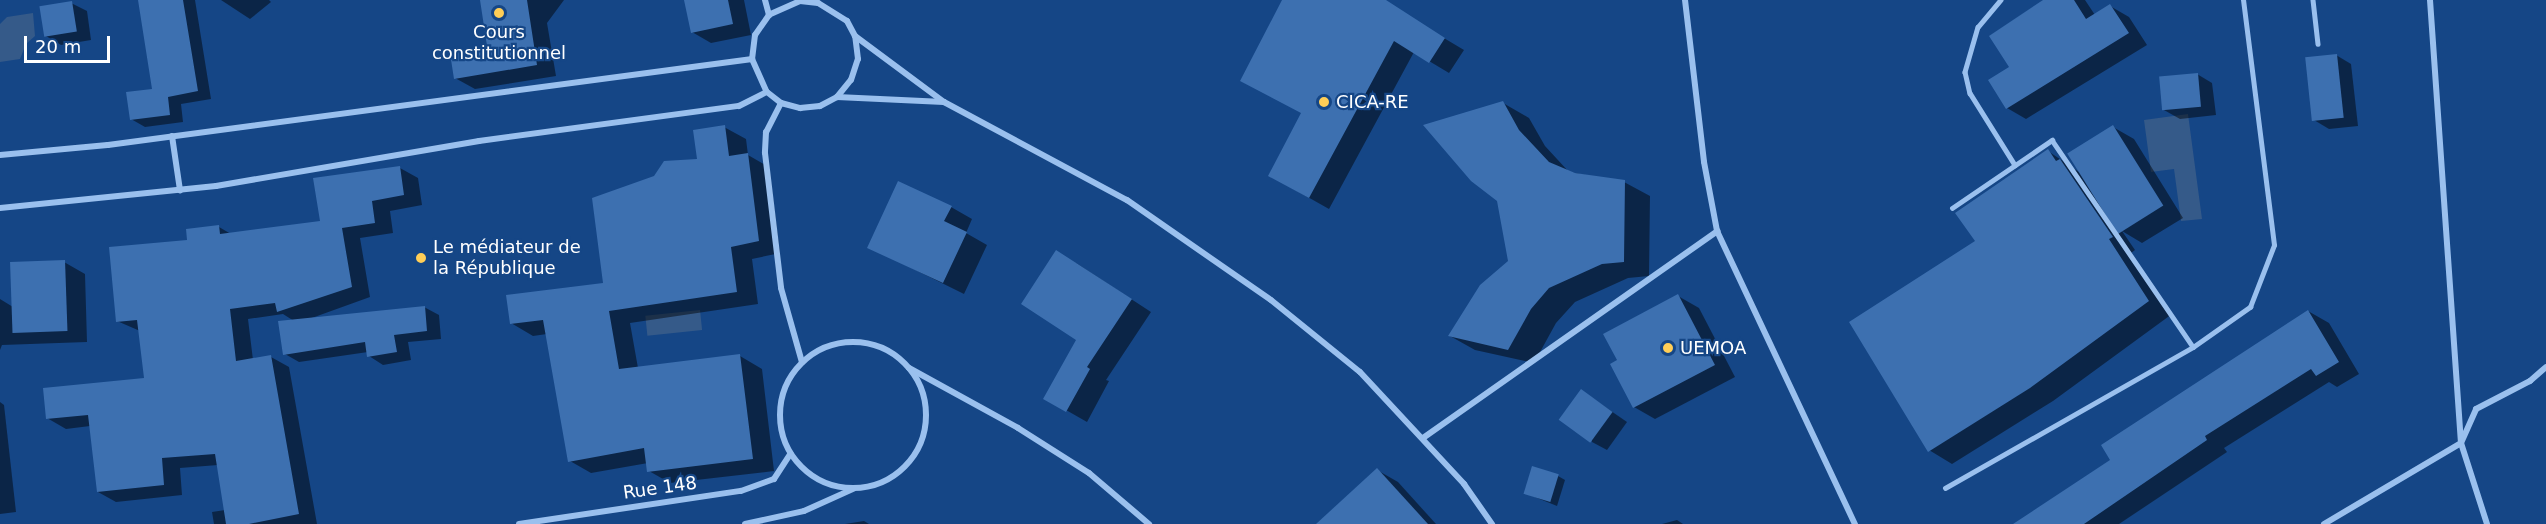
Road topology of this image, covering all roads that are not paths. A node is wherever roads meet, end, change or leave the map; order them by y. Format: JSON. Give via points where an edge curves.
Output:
{"nodes":[{"id":1,"x":765,"y":0,"type":"edge"},
{"id":2,"x":1685,"y":0,"type":"edge"},
{"id":3,"x":2001,"y":0,"type":"edge"},
{"id":4,"x":2243,"y":0,"type":"edge"},
{"id":5,"x":2313,"y":0,"type":"edge"},
{"id":6,"x":2430,"y":0,"type":"edge"},
{"id":7,"x":769,"y":15,"type":"junction"},
{"id":8,"x":855,"y":36,"type":"junction"},
{"id":9,"x":2318,"y":44,"type":"dead end"},
{"id":10,"x":752,"y":59,"type":"junction"},
{"id":11,"x":766,"y":92,"type":"junction"},
{"id":12,"x":837,"y":97,"type":"junction"},
{"id":13,"x":944,"y":102,"type":"junction"},
{"id":14,"x":781,"y":103,"type":"junction"},
{"id":15,"x":172,"y":136,"type":"junction"},
{"id":16,"x":0,"y":155,"type":"edge"},
{"id":17,"x":2014,"y":165,"type":"junction"},
{"id":18,"x":180,"y":190,"type":"junction"},
{"id":19,"x":0,"y":208,"type":"edge"},
{"id":20,"x":1952,"y":208,"type":"dead end"},
{"id":21,"x":1717,"y":231,"type":"junction"},
{"id":22,"x":2193,"y":347,"type":"junction"},
{"id":23,"x":802,"y":362,"type":"junction"},
{"id":24,"x":2546,"y":367,"type":"edge"},
{"id":25,"x":909,"y":368,"type":"junction"},
{"id":26,"x":1424,"y":438,"type":"junction"},
{"id":27,"x":2461,"y":443,"type":"junction"},
{"id":28,"x":790,"y":454,"type":"junction"},
{"id":29,"x":853,"y":488,"type":"junction"},
{"id":30,"x":1945,"y":488,"type":"dead end"},
{"id":31,"x":519,"y":524,"type":"edge"},
{"id":32,"x":746,"y":524,"type":"edge"},
{"id":33,"x":1149,"y":524,"type":"edge"},
{"id":34,"x":1492,"y":524,"type":"edge"},
{"id":35,"x":1855,"y":524,"type":"edge"},
{"id":36,"x":2324,"y":524,"type":"edge"},
{"id":37,"x":2487,"y":524,"type":"edge"}],
"edges":[{"from":1,"to":7,"type":"street"},
{"from":2,"to":21,"type":"street","via":[[1704,162]]},
{"from":3,"to":17,"type":"lane","via":[[1978,27],[1965,72],[1970,93]]},
{"from":4,"to":22,"type":"lane","via":[[2274,245],[2250,307]]},
{"from":5,"to":9,"type":"lane"},
{"from":6,"to":27,"type":"street"},
{"from":7,"to":8,"type":"street","via":[[800,1],[818,3],[847,21]]},
{"from":7,"to":10,"type":"street","via":[[755,35]]},
{"from":8,"to":12,"type":"street","via":[[858,59]]},
{"from":8,"to":13,"type":"street"},
{"from":10,"to":11,"type":"street"},
{"from":10,"to":15,"type":"street"},
{"from":11,"to":14,"type":"street"},
{"from":11,"to":18,"type":"street","via":[[739,106],[478,141]]},
{"from":12,"to":13,"type":"street"},
{"from":12,"to":14,"type":"street","via":[[820,106],[800,108]]},
{"from":13,"to":26,"type":"street","via":[[1127,200],[1271,300],[1360,372]]},
{"from":14,"to":23,"type":"street","via":[[766,132],[765,153],[781,288]]},
{"from":15,"to":16,"type":"street"},
{"from":15,"to":18,"type":"street"},
{"from":17,"to":20,"type":"lane"},
{"from":17,"to":22,"type":"lane","via":[[2052,140]]},
{"from":18,"to":19,"type":"street"},
{"from":21,"to":26,"type":"street"},
{"from":21,"to":35,"type":"street"},
{"from":22,"to":30,"type":"lane"},
{"from":23,"to":25,"type":"street","via":[[837,343],[857,342],[876,345]]},
{"from":23,"to":28,"type":"street","via":[[782,396],[782,436]]},
{"from":24,"to":27,"type":"street","via":[[2530,381],[2476,409]]},
{"from":25,"to":29,"type":"street","via":[[925,405],[919,446],[892,477]]},
{"from":25,"to":33,"type":"street","via":[[1018,428],[1079,467]]},
{"from":26,"to":34,"type":"street"},
{"from":27,"to":36,"type":"street"},
{"from":27,"to":37,"type":"street"},
{"from":28,"to":29,"type":"street","via":[[807,472],[828,484]]},
{"from":28,"to":31,"type":"street","name":"Rue 148","via":[[774,479],[741,491]]},
{"from":29,"to":32,"type":"street","via":[[804,511]]}]}
